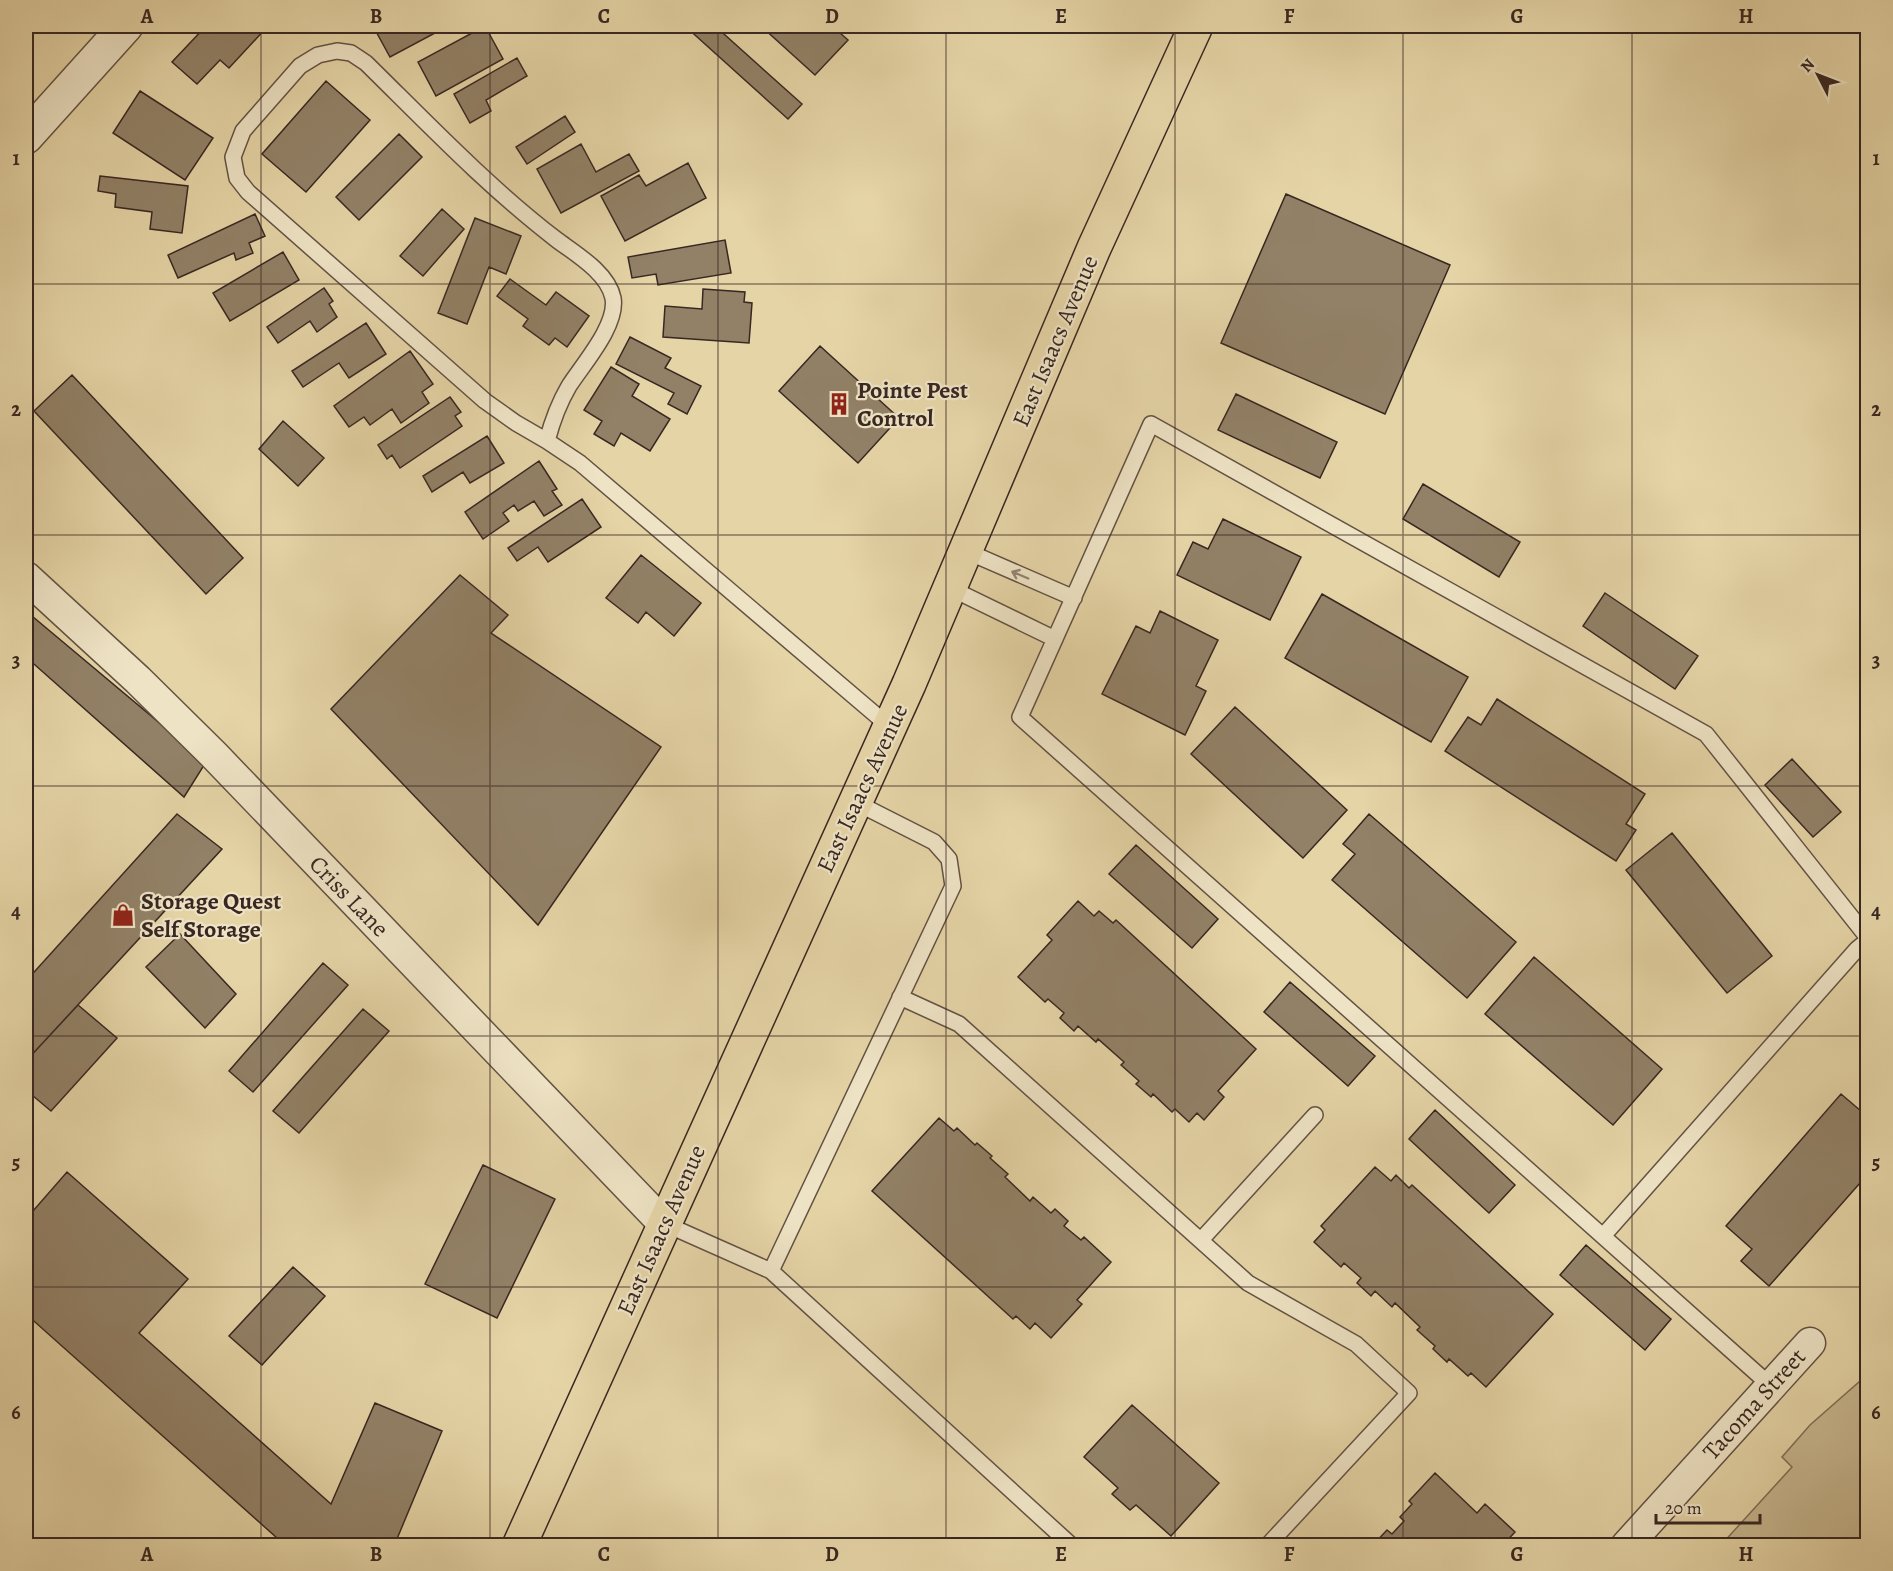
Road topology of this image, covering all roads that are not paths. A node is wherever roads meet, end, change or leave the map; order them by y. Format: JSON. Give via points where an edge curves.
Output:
{"nodes":[{"id":1,"x":126,"y":26,"type":"edge"},
{"id":2,"x":1196,"y":26,"type":"edge"},
{"id":3,"x":26,"y":137,"type":"edge"},
{"id":4,"x":547,"y":441,"type":"junction"},
{"id":5,"x":966,"y":551,"type":"junction"},
{"id":6,"x":26,"y":577,"type":"edge"},
{"id":7,"x":950,"y":588,"type":"junction"},
{"id":8,"x":1074,"y":598,"type":"junction"},
{"id":9,"x":1055,"y":639,"type":"junction"},
{"id":10,"x":890,"y":727,"type":"junction"},
{"id":11,"x":855,"y":802,"type":"junction"},
{"id":12,"x":1868,"y":939,"type":"edge"},
{"id":13,"x":900,"y":997,"type":"junction"},
{"id":14,"x":1315,"y":1115,"type":"dead end"},
{"id":15,"x":663,"y":1224,"type":"junction"},
{"id":16,"x":1603,"y":1236,"type":"junction"},
{"id":17,"x":1201,"y":1240,"type":"junction"},
{"id":18,"x":771,"y":1271,"type":"junction"},
{"id":19,"x":1810,"y":1343,"type":"dead end"},
{"id":20,"x":1771,"y":1386,"type":"junction"},
{"id":21,"x":519,"y":1545,"type":"edge"},
{"id":22,"x":1072,"y":1545,"type":"edge"},
{"id":23,"x":1267,"y":1545,"type":"edge"},
{"id":24,"x":1626,"y":1545,"type":"edge"}],
"edges":[{"from":1,"to":3,"type":"street"},
{"from":2,"to":5,"type":"main road","name":"East Isaacs Avenue","via":[[1094,248]]},
{"from":4,"to":4,"type":"lane","via":[[485,401],[248,192],[237,178],[233,157],[243,131],[300,66],[318,55],[337,51],[351,53],[366,63],[474,169],[603,277],[613,298],[610,324],[568,387]]},
{"from":4,"to":10,"type":"lane","via":[[580,463]]},
{"from":5,"to":7,"type":"main road","name":"East Isaacs Avenue"},
{"from":8,"to":5,"type":"lane","one_way":true},
{"from":6,"to":15,"type":"street","name":"Criss Lane","via":[[214,755]]},
{"from":7,"to":9,"type":"lane"},
{"from":7,"to":10,"type":"main road","name":"East Isaacs Avenue"},
{"from":8,"to":9,"type":"lane"},
{"from":8,"to":12,"type":"lane","via":[[1151,424],[1706,734]]},
{"from":9,"to":16,"type":"lane","via":[[1020,717]]},
{"from":10,"to":11,"type":"main road","name":"East Isaacs Avenue"},
{"from":11,"to":13,"type":"lane","via":[[934,842],[950,859],[952,886]]},
{"from":11,"to":15,"type":"main road","name":"East Isaacs Avenue"},
{"from":12,"to":16,"type":"lane"},
{"from":13,"to":17,"type":"lane","via":[[959,1024]]},
{"from":13,"to":18,"type":"lane"},
{"from":14,"to":17,"type":"lane"},
{"from":15,"to":18,"type":"lane"},
{"from":15,"to":21,"type":"main road","name":"East Isaacs Avenue"},
{"from":16,"to":20,"type":"lane"},
{"from":17,"to":23,"type":"lane","via":[[1248,1283],[1356,1344],[1409,1392]]},
{"from":18,"to":22,"type":"lane"},
{"from":19,"to":20,"type":"street","name":"Tacoma Street"},
{"from":20,"to":24,"type":"street","name":"Tacoma Street"}]}
